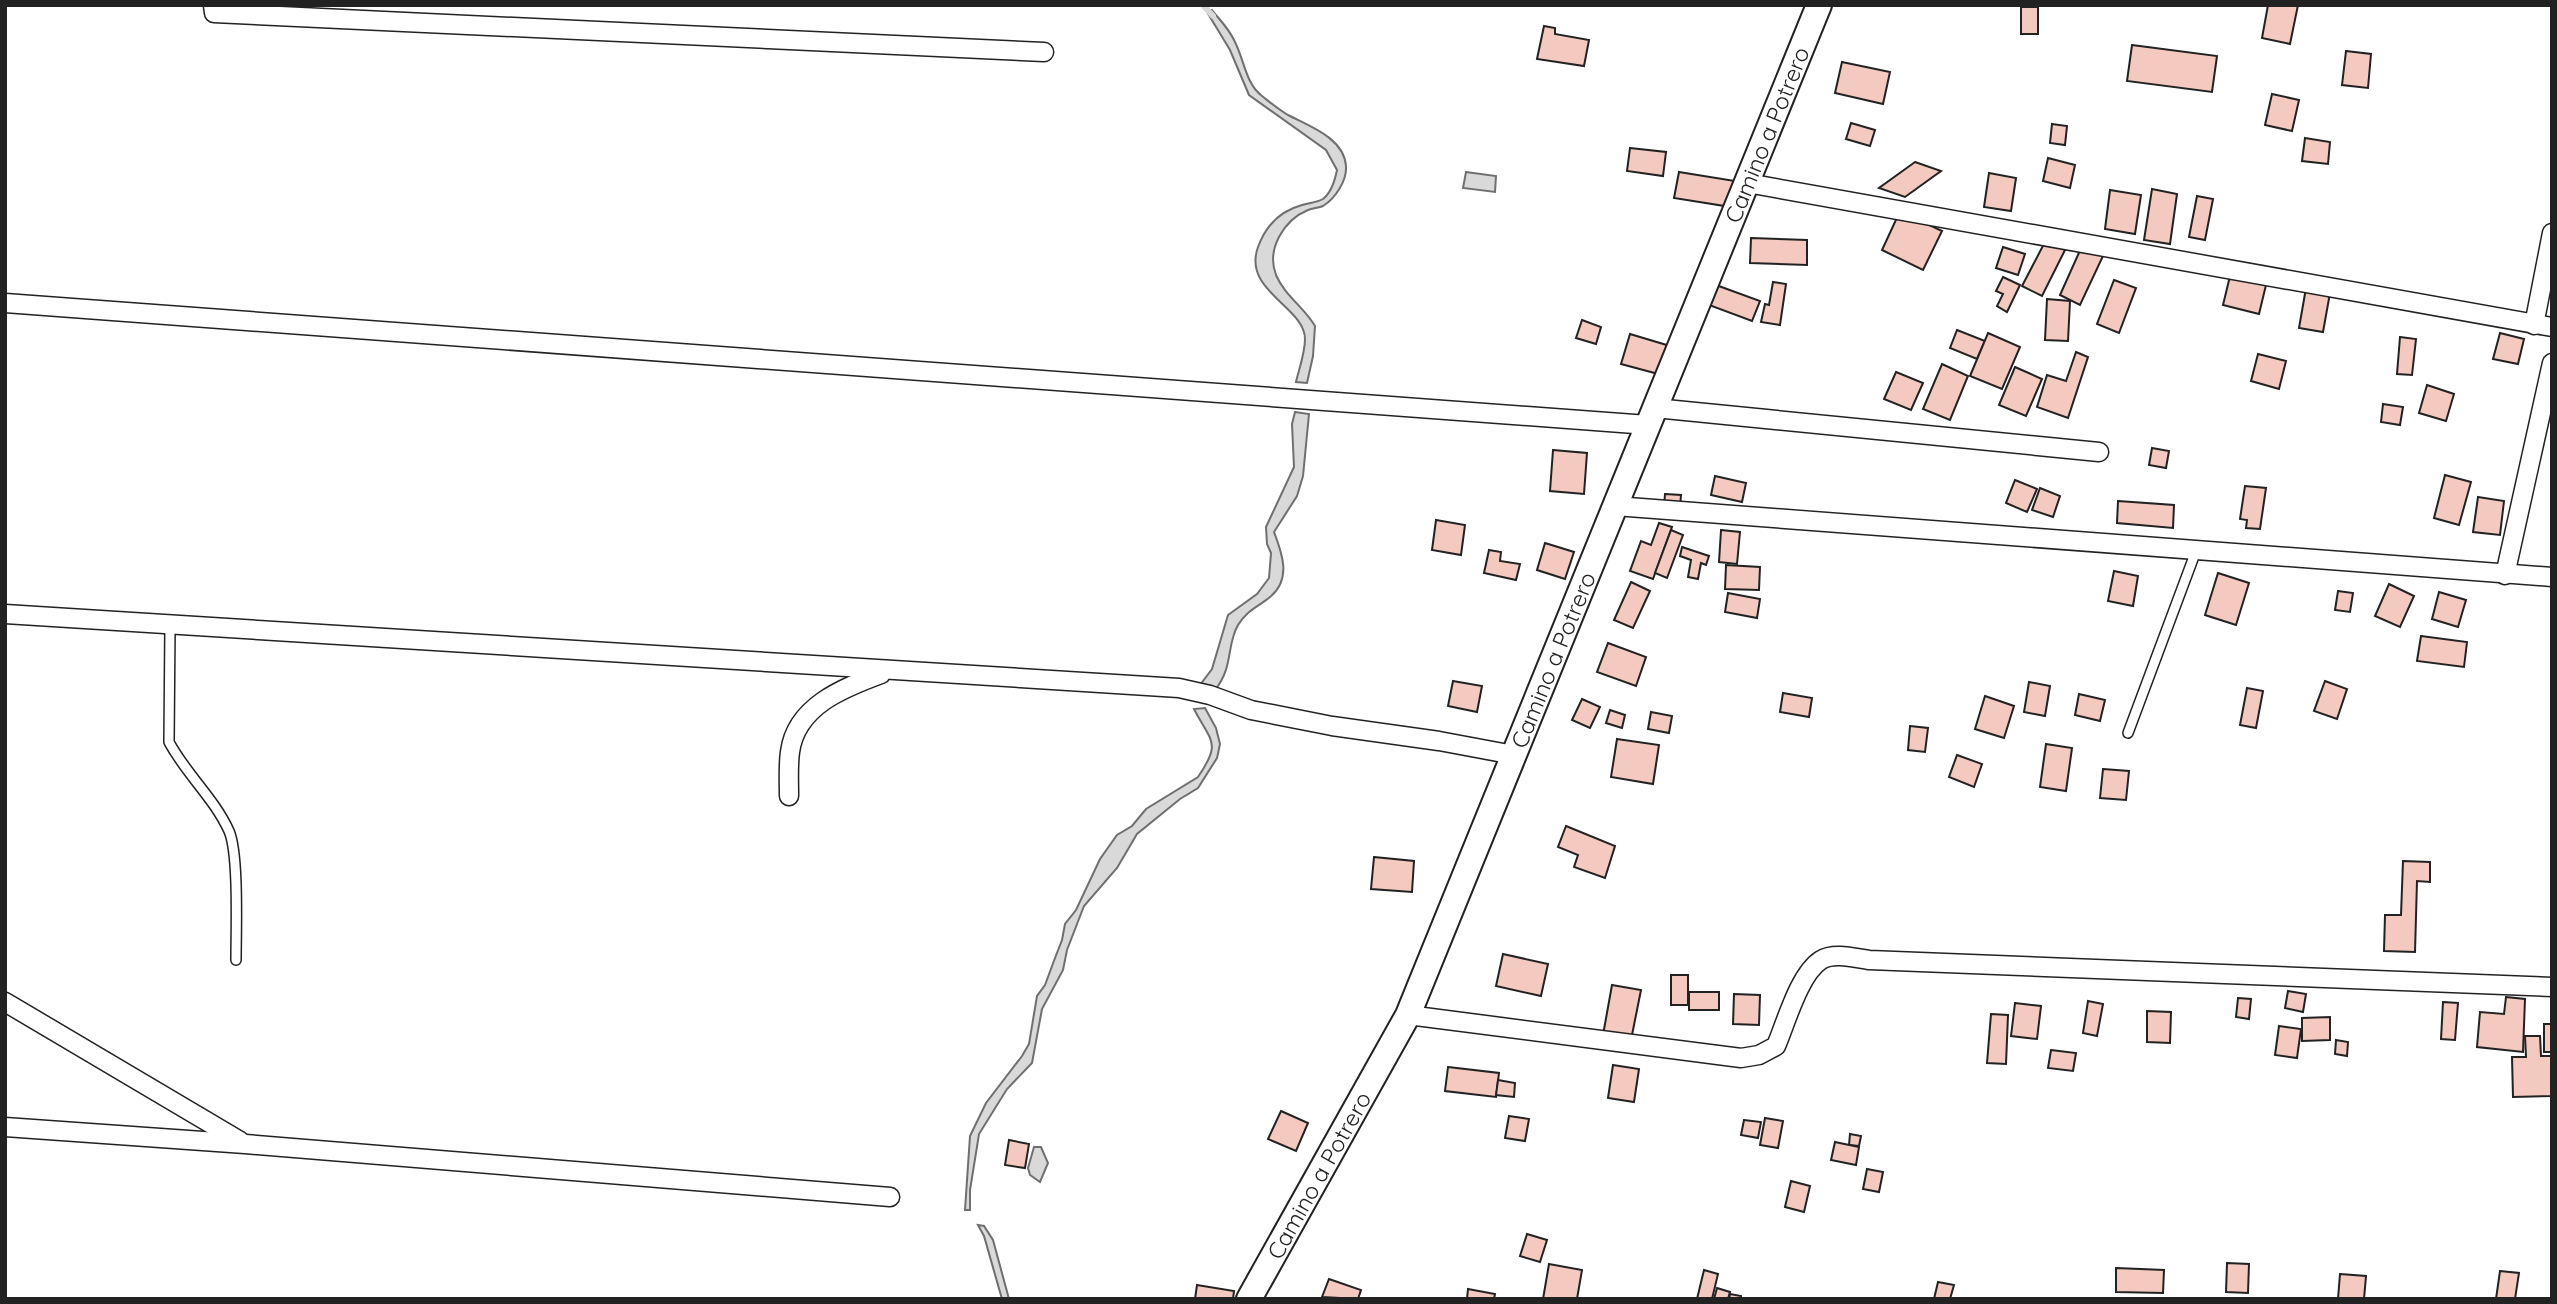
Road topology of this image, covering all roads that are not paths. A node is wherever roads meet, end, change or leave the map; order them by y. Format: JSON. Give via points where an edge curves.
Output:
{"nodes":[{"id":1,"x":213,"y":5,"type":"edge"},
{"id":2,"x":1819,"y":5,"type":"edge"},
{"id":3,"x":1044,"y":52,"type":"dead end"},
{"id":4,"x":1747,"y":183,"type":"junction"},
{"id":5,"x":2552,"y":233,"type":"edge"},
{"id":6,"x":5,"y":303,"type":"edge"},
{"id":7,"x":2543,"y":326,"type":"edge"},
{"id":8,"x":2552,"y":363,"type":"edge"},
{"id":9,"x":1652,"y":416,"type":"junction"},
{"id":10,"x":2099,"y":452,"type":"dead end"},
{"id":11,"x":1615,"y":506,"type":"junction"},
{"id":12,"x":2196,"y":551,"type":"junction"},
{"id":13,"x":2505,"y":575,"type":"junction"},
{"id":14,"x":2552,"y":577,"type":"edge"},
{"id":15,"x":5,"y":614,"type":"edge"},
{"id":16,"x":170,"y":625,"type":"junction"},
{"id":17,"x":891,"y":671,"type":"junction"},
{"id":18,"x":2129,"y":733,"type":"dead end"},
{"id":19,"x":1514,"y":755,"type":"junction"},
{"id":20,"x":789,"y":796,"type":"dead end"},
{"id":21,"x":236,"y":961,"type":"dead end"},
{"id":22,"x":2552,"y":987,"type":"edge"},
{"id":23,"x":5,"y":1002,"type":"edge"},
{"id":24,"x":1408,"y":1015,"type":"junction"},
{"id":25,"x":5,"y":1127,"type":"edge"},
{"id":26,"x":245,"y":1144,"type":"junction"},
{"id":27,"x":890,"y":1197,"type":"dead end"},
{"id":28,"x":1248,"y":1299,"type":"edge"}],
"edges":[{"from":1,"to":3,"type":"street","via":[[214,13]]},
{"from":2,"to":4,"type":"street","name":"Camino a Potrero"},
{"from":4,"to":7,"type":"street"},
{"from":4,"to":9,"type":"street","name":"Camino a Potrero"},
{"from":5,"to":7,"type":"street"},
{"from":6,"to":9,"type":"street"},
{"from":8,"to":13,"type":"street"},
{"from":9,"to":10,"type":"street"},
{"from":9,"to":11,"type":"street","name":"Camino a Potrero"},
{"from":11,"to":12,"type":"street"},
{"from":11,"to":19,"type":"street","name":"Camino a Potrero"},
{"from":12,"to":13,"type":"street"},
{"from":12,"to":18,"type":"lane"},
{"from":13,"to":14,"type":"street"},
{"from":15,"to":16,"type":"street"},
{"from":16,"to":17,"type":"street"},
{"from":16,"to":21,"type":"lane","via":[[169,742],[231,834]]},
{"from":17,"to":19,"type":"street","via":[[1179,688],[1251,710]]},
{"from":17,"to":20,"type":"street","via":[[821,701],[801,722],[790,752]]},
{"from":19,"to":24,"type":"street","name":"Camino a Potrero"},
{"from":22,"to":24,"type":"street","via":[[1844,956],[1822,959],[1805,977],[1776,1046],[1741,1058]]},
{"from":23,"to":26,"type":"street"},
{"from":24,"to":28,"type":"street","name":"Camino a Potrero"},
{"from":25,"to":26,"type":"street"},
{"from":26,"to":27,"type":"street"}]}
